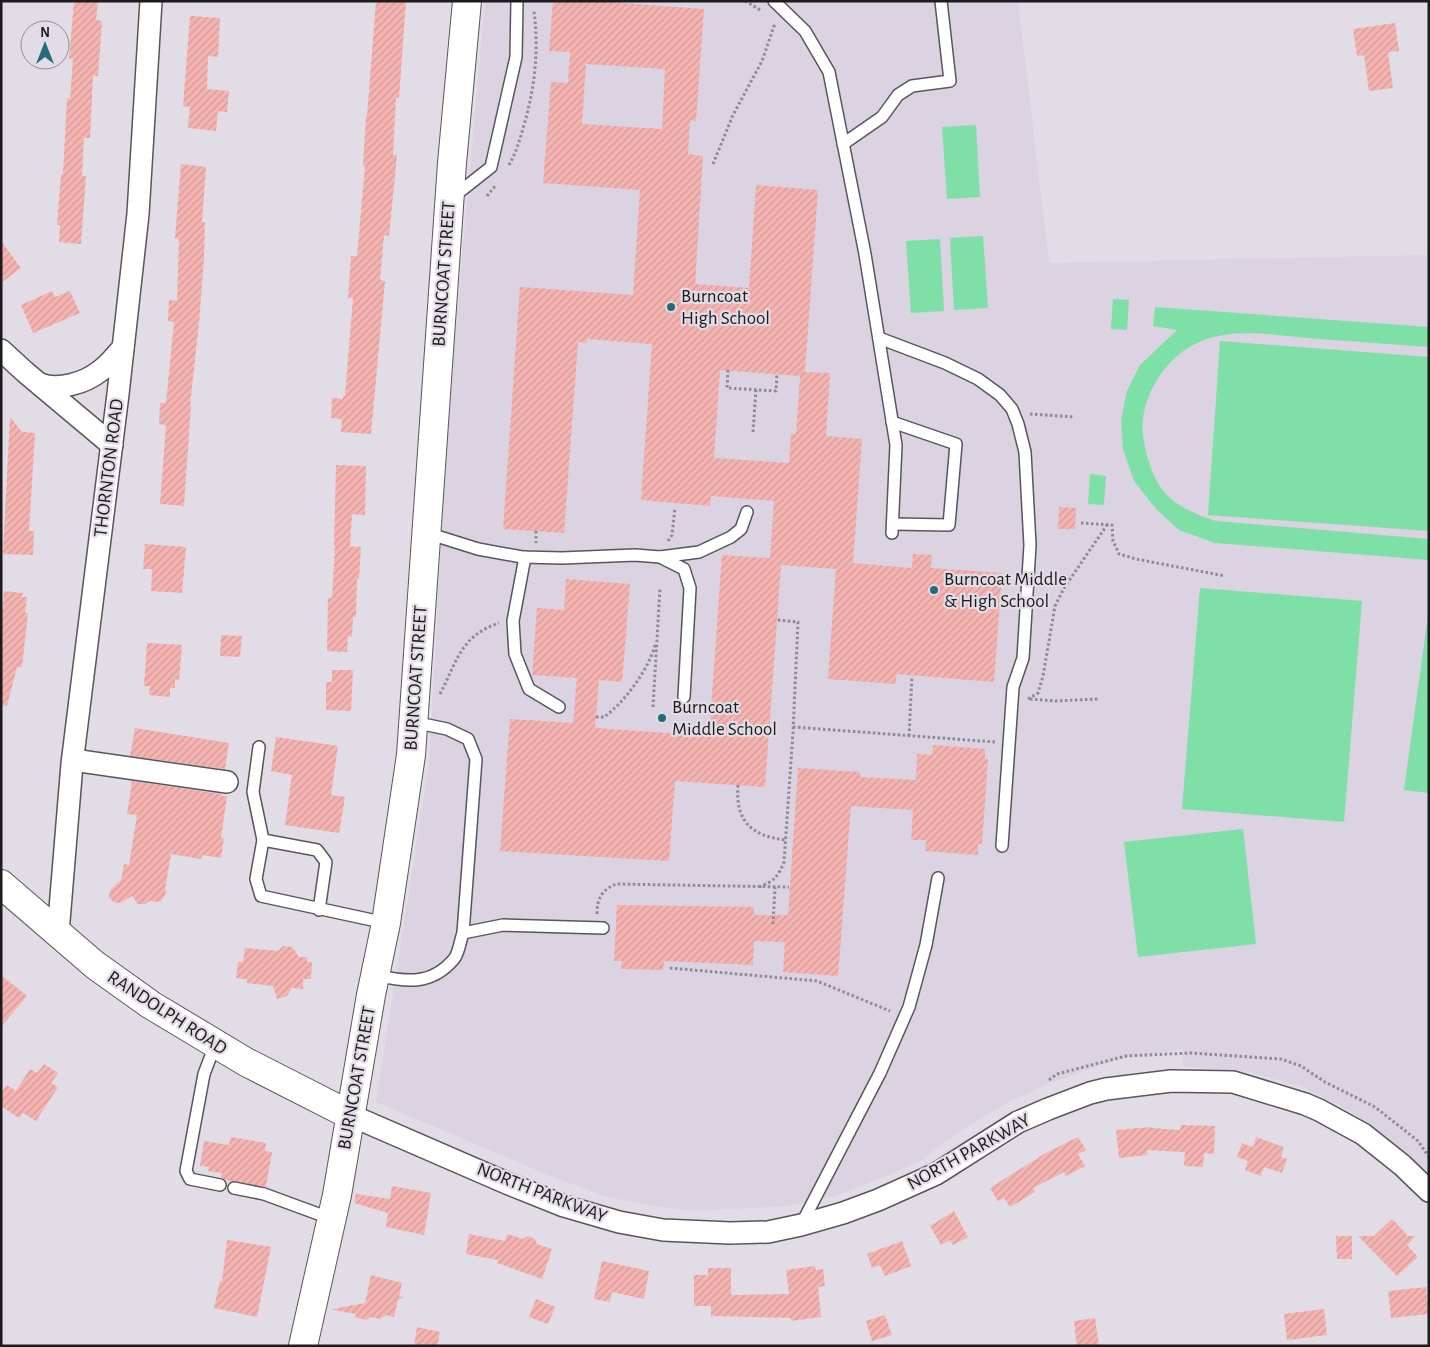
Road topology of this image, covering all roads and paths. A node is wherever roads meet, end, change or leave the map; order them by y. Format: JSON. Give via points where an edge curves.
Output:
{"nodes":[{"id":1,"x":151,"y":1,"type":"edge"},
{"id":2,"x":467,"y":1,"type":"edge"},
{"id":3,"x":518,"y":1,"type":"edge"},
{"id":4,"x":745,"y":1,"type":"edge"},
{"id":5,"x":774,"y":1,"type":"edge"},
{"id":6,"x":942,"y":1,"type":"edge"},
{"id":7,"x":775,"y":22,"type":"junction"},
{"id":8,"x":781,"y":27,"type":"dead end"},
{"id":9,"x":843,"y":144,"type":"junction"},
{"id":10,"x":714,"y":164,"type":"dead end"},
{"id":11,"x":450,"y":199,"type":"junction"},
{"id":12,"x":879,"y":338,"type":"junction"},
{"id":13,"x":123,"y":348,"type":"junction"},
{"id":14,"x":1,"y":350,"type":"edge"},
{"id":15,"x":728,"y":370,"type":"dead end"},
{"id":16,"x":777,"y":374,"type":"dead end"},
{"id":17,"x":40,"y":384,"type":"junction"},
{"id":18,"x":756,"y":389,"type":"junction"},
{"id":19,"x":1034,"y":414,"type":"dead end"},
{"id":20,"x":1075,"y":417,"type":"dead end"},
{"id":21,"x":892,"y":422,"type":"junction"},
{"id":22,"x":753,"y":432,"type":"dead end"},
{"id":23,"x":112,"y":445,"type":"junction"},
{"id":24,"x":675,"y":508,"type":"dead end"},
{"id":25,"x":747,"y":512,"type":"dead end"},
{"id":26,"x":1081,"y":523,"type":"dead end"},
{"id":27,"x":1107,"y":525,"type":"junction"},
{"id":28,"x":536,"y":531,"type":"dead end"},
{"id":29,"x":426,"y":532,"type":"junction"},
{"id":30,"x":527,"y":544,"type":"dead end"},
{"id":31,"x":536,"y":545,"type":"junction"},
{"id":32,"x":541,"y":545,"type":"dead end"},
{"id":33,"x":660,"y":545,"type":"dead end"},
{"id":34,"x":525,"y":557,"type":"junction"},
{"id":35,"x":660,"y":557,"type":"junction"},
{"id":36,"x":1225,"y":576,"type":"dead end"},
{"id":37,"x":660,"y":588,"type":"dead end"},
{"id":38,"x":777,"y":620,"type":"dead end"},
{"id":39,"x":504,"y":622,"type":"dead end"},
{"id":40,"x":657,"y":634,"type":"junction"},
{"id":41,"x":912,"y":676,"type":"dead end"},
{"id":42,"x":439,"y":697,"type":"dead end"},
{"id":43,"x":684,"y":697,"type":"dead end"},
{"id":44,"x":1030,"y":699,"type":"junction"},
{"id":45,"x":1012,"y":700,"type":"junction"},
{"id":46,"x":1098,"y":700,"type":"dead end"},
{"id":47,"x":560,"y":707,"type":"dead end"},
{"id":48,"x":653,"y":707,"type":"dead end"},
{"id":49,"x":596,"y":717,"type":"dead end"},
{"id":50,"x":413,"y":722,"type":"junction"},
{"id":51,"x":794,"y":727,"type":"junction"},
{"id":52,"x":909,"y":736,"type":"junction"},
{"id":53,"x":1009,"y":743,"type":"junction"},
{"id":54,"x":259,"y":748,"type":"dead end"},
{"id":55,"x":73,"y":760,"type":"junction"},
{"id":56,"x":227,"y":782,"type":"dead end"},
{"id":57,"x":738,"y":785,"type":"dead end"},
{"id":58,"x":263,"y":840,"type":"junction"},
{"id":59,"x":786,"y":840,"type":"junction"},
{"id":60,"x":1002,"y":846,"type":"dead end"},
{"id":61,"x":938,"y":878,"type":"dead end"},
{"id":62,"x":1,"y":884,"type":"edge"},
{"id":63,"x":759,"y":887,"type":"junction"},
{"id":64,"x":775,"y":887,"type":"junction"},
{"id":65,"x":790,"y":887,"type":"dead end"},
{"id":66,"x":319,"y":910,"type":"junction"},
{"id":67,"x":386,"y":923,"type":"junction"},
{"id":68,"x":773,"y":924,"type":"dead end"},
{"id":69,"x":600,"y":927,"type":"joint"},
{"id":70,"x":58,"y":933,"type":"junction"},
{"id":71,"x":463,"y":933,"type":"junction"},
{"id":72,"x":670,"y":968,"type":"dead end"},
{"id":73,"x":375,"y":975,"type":"junction"},
{"id":74,"x":904,"y":1017,"type":"junction"},
{"id":75,"x":215,"y":1045,"type":"junction"},
{"id":76,"x":350,"y":1115,"type":"junction"},
{"id":77,"x":220,"y":1185,"type":"dead end"},
{"id":78,"x":234,"y":1188,"type":"dead end"},
{"id":79,"x":1429,"y":1192,"type":"edge"},
{"id":80,"x":332,"y":1219,"type":"junction"},
{"id":81,"x":801,"y":1225,"type":"junction"},
{"id":82,"x":303,"y":1346,"type":"edge"}],
"edges":[{"from":1,"to":13,"type":"street","name":"THORNTON ROAD","via":[[138,214]]},
{"from":2,"to":11,"type":"main road","name":"BURNCOAT STREET"},
{"from":3,"to":11,"type":"lane","via":[[516,57],[491,167]]},
{"from":4,"to":7,"type":"path"},
{"from":5,"to":9,"type":"lane","via":[[805,31],[829,72]]},
{"from":6,"to":9,"type":"lane","via":[[950,81],[912,86],[898,96],[882,117]]},
{"from":7,"to":8,"type":"path"},
{"from":7,"to":10,"type":"path","via":[[762,61],[732,115]]},
{"from":9,"to":12,"type":"lane"},
{"from":11,"to":29,"type":"main road","name":"BURNCOAT STREET"},
{"from":12,"to":21,"type":"lane"},
{"from":12,"to":45,"type":"lane","via":[[946,363],[978,379],[1000,395],[1012,409],[1018,424],[1025,452],[1030,545],[1023,658]]},
{"from":13,"to":17,"type":"street","via":[[88,379],[61,386]]},
{"from":13,"to":23,"type":"street","name":"THORNTON ROAD"},
{"from":14,"to":17,"type":"street"},
{"from":15,"to":18,"type":"path","via":[[726,388]]},
{"from":16,"to":18,"type":"path","via":[[776,391]]},
{"from":17,"to":23,"type":"street"},
{"from":18,"to":22,"type":"path"},
{"from":19,"to":20,"type":"path"},
{"from":21,"to":21,"type":"lane","via":[[896,445],[892,529],[949,526],[956,444]]},
{"from":23,"to":55,"type":"street","name":"THORNTON ROAD"},
{"from":24,"to":33,"type":"path","via":[[672,535],[668,542]]},
{"from":25,"to":35,"type":"lane","via":[[741,528],[730,537],[699,552]]},
{"from":26,"to":27,"type":"path"},
{"from":27,"to":36,"type":"path","via":[[1112,525],[1113,541],[1119,554]]},
{"from":27,"to":44,"type":"path","via":[[1054,606],[1043,676],[1038,693]]},
{"from":28,"to":31,"type":"path"},
{"from":29,"to":34,"type":"lane","via":[[478,549]]},
{"from":29,"to":50,"type":"main road","name":"BURNCOAT STREET"},
{"from":30,"to":31,"type":"path"},
{"from":31,"to":32,"type":"path"},
{"from":34,"to":35,"type":"lane"},
{"from":34,"to":47,"type":"lane","via":[[513,621],[515,654],[529,689]]},
{"from":35,"to":43,"type":"lane","via":[[684,569],[690,588]]},
{"from":37,"to":40,"type":"path"},
{"from":38,"to":51,"type":"path","via":[[798,622]]},
{"from":39,"to":42,"type":"path","via":[[482,630],[469,640],[459,653]]},
{"from":40,"to":48,"type":"path"},
{"from":40,"to":49,"type":"path","via":[[653,652],[634,685],[610,712],[604,717]]},
{"from":41,"to":52,"type":"path"},
{"from":44,"to":45,"type":"path"},
{"from":44,"to":46,"type":"path"},
{"from":45,"to":53,"type":"lane"},
{"from":50,"to":67,"type":"main road","name":"BURNCOAT STREET"},
{"from":50,"to":71,"type":"lane","via":[[447,729],[468,739],[476,759]]},
{"from":51,"to":52,"type":"path"},
{"from":51,"to":59,"type":"path"},
{"from":52,"to":53,"type":"path"},
{"from":53,"to":60,"type":"lane"},
{"from":54,"to":58,"type":"lane","via":[[253,792]]},
{"from":55,"to":56,"type":"street"},
{"from":55,"to":70,"type":"street","name":"THORNTON ROAD"},
{"from":57,"to":59,"type":"path","via":[[740,816],[746,824],[764,836]]},
{"from":58,"to":66,"type":"lane","via":[[256,879],[261,896]]},
{"from":58,"to":66,"type":"lane","via":[[317,850],[326,862]]},
{"from":59,"to":63,"type":"path","via":[[780,872],[772,882]]},
{"from":61,"to":74,"type":"lane","via":[[926,945]]},
{"from":62,"to":70,"type":"main road","name":"RANDOLPH ROAD"},
{"from":63,"to":64,"type":"path"},
{"from":63,"to":69,"type":"path","via":[[616,884],[600,895],[597,904]]},
{"from":64,"to":65,"type":"path"},
{"from":64,"to":68,"type":"path"},
{"from":66,"to":67,"type":"lane"},
{"from":67,"to":73,"type":"main road","name":"BURNCOAT STREET"},
{"from":69,"to":71,"type":"lane","via":[[503,925]]},
{"from":70,"to":75,"type":"main road","name":"RANDOLPH ROAD","via":[[119,983]]},
{"from":71,"to":73,"type":"lane","via":[[455,958],[431,978],[403,981]]},
{"from":72,"to":74,"type":"path","via":[[817,981]]},
{"from":73,"to":76,"type":"main road","name":"BURNCOAT STREET"},
{"from":74,"to":81,"type":"lane","via":[[880,1074]]},
{"from":75,"to":76,"type":"main road","name":"RANDOLPH ROAD"},
{"from":75,"to":77,"type":"lane","via":[[204,1074],[186,1171],[190,1179]]},
{"from":76,"to":80,"type":"main road","name":"BURNCOAT STREET"},
{"from":76,"to":81,"type":"street","name":"NORTH PARKWAY","via":[[564,1206],[619,1222],[662,1230],[730,1233],[768,1232]]},
{"from":78,"to":80,"type":"lane","via":[[264,1194]]},
{"from":79,"to":81,"type":"street","name":"NORTH PARKWAY","via":[[1402,1165],[1362,1134],[1319,1110],[1233,1082],[1171,1081],[1106,1089],[1056,1105],[1018,1122],[923,1180],[843,1213]]},
{"from":80,"to":82,"type":"main road","name":"BURNCOAT STREET"}]}
